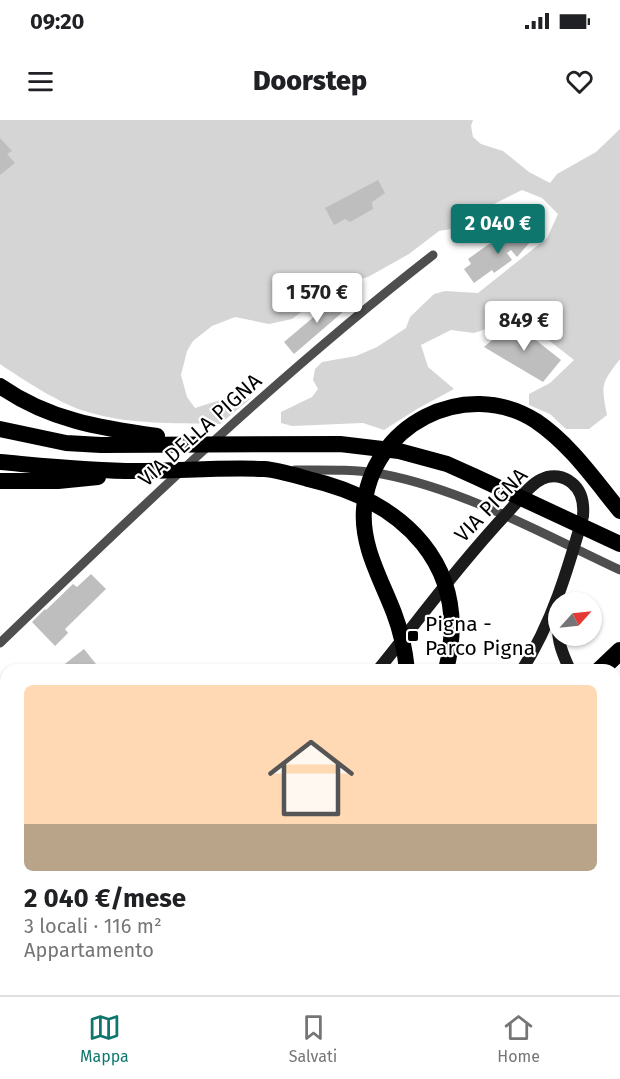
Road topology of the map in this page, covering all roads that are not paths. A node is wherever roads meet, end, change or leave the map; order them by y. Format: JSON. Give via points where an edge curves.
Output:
{"nodes":[{"id":1,"x":433,"y":255,"type":"dead end"},
{"id":2,"x":0,"y":386,"type":"edge"},
{"id":3,"x":0,"y":429,"type":"edge"},
{"id":4,"x":154,"y":441,"type":"junction"},
{"id":5,"x":0,"y":462,"type":"edge"},
{"id":6,"x":265,"y":469,"type":"junction"},
{"id":7,"x":138,"y":471,"type":"junction"},
{"id":8,"x":0,"y":481,"type":"edge"},
{"id":9,"x":620,"y":510,"type":"edge"},
{"id":10,"x":620,"y":544,"type":"edge"},
{"id":11,"x":620,"y":570,"type":"edge"},
{"id":12,"x":561,"y":588,"type":"junction"},
{"id":13,"x":561,"y":592,"type":"edge"},
{"id":14,"x":0,"y":643,"type":"edge"},
{"id":15,"x":560,"y":646,"type":"edge"},
{"id":16,"x":620,"y":651,"type":"edge"},
{"id":17,"x":383,"y":664,"type":"edge"},
{"id":18,"x":406,"y":664,"type":"edge"},
{"id":19,"x":448,"y":664,"type":"edge"},
{"id":20,"x":525,"y":664,"type":"edge"},
{"id":21,"x":567,"y":664,"type":"edge"},
{"id":22,"x":606,"y":664,"type":"edge"}],
"edges":[{"from":1,"to":14,"type":"lane","name":"VIA DELLA PIGNA","via":[[265,395]]},
{"from":2,"to":4,"type":"highway","via":[[42,409],[80,423]]},
{"from":3,"to":4,"type":"highway","via":[[66,443]]},
{"from":4,"to":10,"type":"highway","via":[[340,444],[399,450],[447,464]]},
{"from":5,"to":7,"type":"highway"},
{"from":6,"to":7,"type":"highway"},
{"from":6,"to":11,"type":"lane","via":[[337,470],[419,483],[482,506]]},
{"from":6,"to":19,"type":"highway","via":[[329,483],[354,493],[396,517],[426,546],[451,607]]},
{"from":7,"to":8,"type":"highway","via":[[77,479]]},
{"from":9,"to":18,"type":"highway","via":[[562,442],[521,414],[476,403],[448,407],[422,417],[399,434],[380,457],[364,507],[366,538],[397,623]]},
{"from":12,"to":13,"type":"main road","name":"VIA PIGNA"},
{"from":12,"to":17,"type":"main road","name":"VIA PIGNA","via":[[584,506],[574,484],[566,478],[548,476],[533,485],[485,536]]},
{"from":12,"to":20,"type":"main road","name":"VIA PIGNA"},
{"from":15,"to":21,"type":"main road"},
{"from":16,"to":22,"type":"highway"}]}
